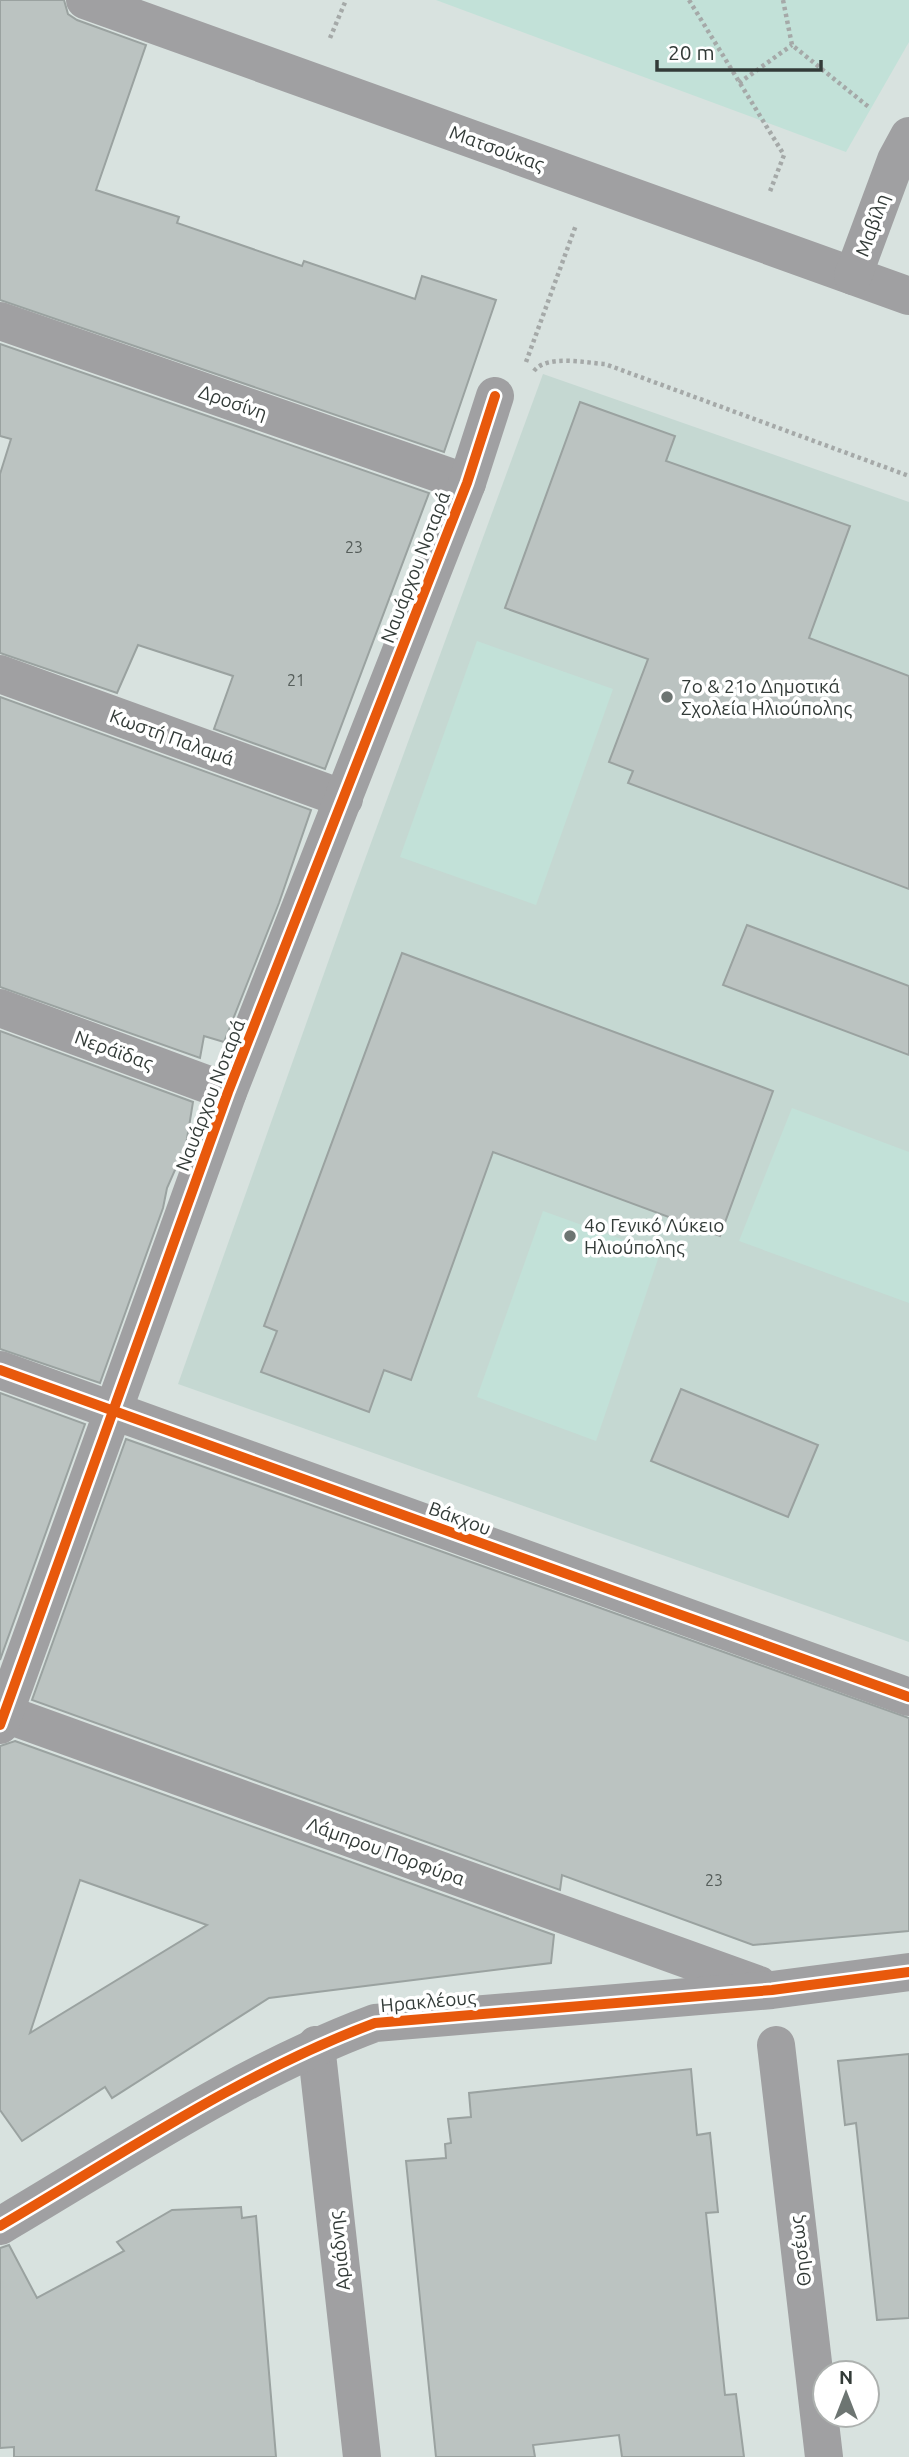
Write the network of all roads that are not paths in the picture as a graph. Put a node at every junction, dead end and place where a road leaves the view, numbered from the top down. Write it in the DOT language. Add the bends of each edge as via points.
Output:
graph roads {
  1 [pos="85,0"];
  2 [pos="908,137"];
  3 [pos="853,276"];
  4 [pos="909,296"];
  5 [pos="0,321"];
  6 [pos="504,396"];
  7 [pos="467,484"];
  8 [pos="0,674"];
  9 [pos="344,799"];
  10 [pos="0,1008"];
  11 [pos="229,1092"];
  12 [pos="0,1370"];
  13 [pos="112,1413"];
  14 [pos="909,1697"];
  15 [pos="1,1717"];
  16 [pos="909,1972"];
  17 [pos="772,1990"];
  18 [pos="316,2045"];
  19 [pos="776,2045"];
  20 [pos="0,2226"];
  21 [pos="362,2457"];
  22 [pos="824,2457"];
  1 -- 3 [label="street, Ματσούκας"];
  2 -- 3 [label="street, Μαβίλη"];
  3 -- 4 [label="street, Ματσούκας"];
  5 -- 7 [label="street, Δροσίνη"];
  6 -- 7 [label="street, Ναυάρχου Νοταρά"];
  7 -- 9 [label="street, Ναυάρχου Νοταρά"];
  8 -- 9 [label="street, Κωστή Παλαμά"];
  9 -- 11 [label="street, Ναυάρχου Νοταρά"];
  10 -- 11 [label="street, Νεράϊδας"];
  11 -- 13 [label="street, Ναυάρχου Νοταρά"];
  12 -- 13 [label="street, Βάκχου"];
  13 -- 14 [label="street, Βάκχου"];
  13 -- 15 [label="street, Ναυάρχου Νοταρά"];
  15 -- 17 [label="street, Λάμπρου Πορφύρα"];
  16 -- 17 [label="street, Ηρακλέους"];
  17 -- 18 [label="street, Ηρακλέους" via="375,2023"];
  18 -- 20 [label="street, Ηρακλέους"];
  18 -- 21 [label="street, Αριάδνης"];
  19 -- 22 [label="street, Θησέως"];
}
